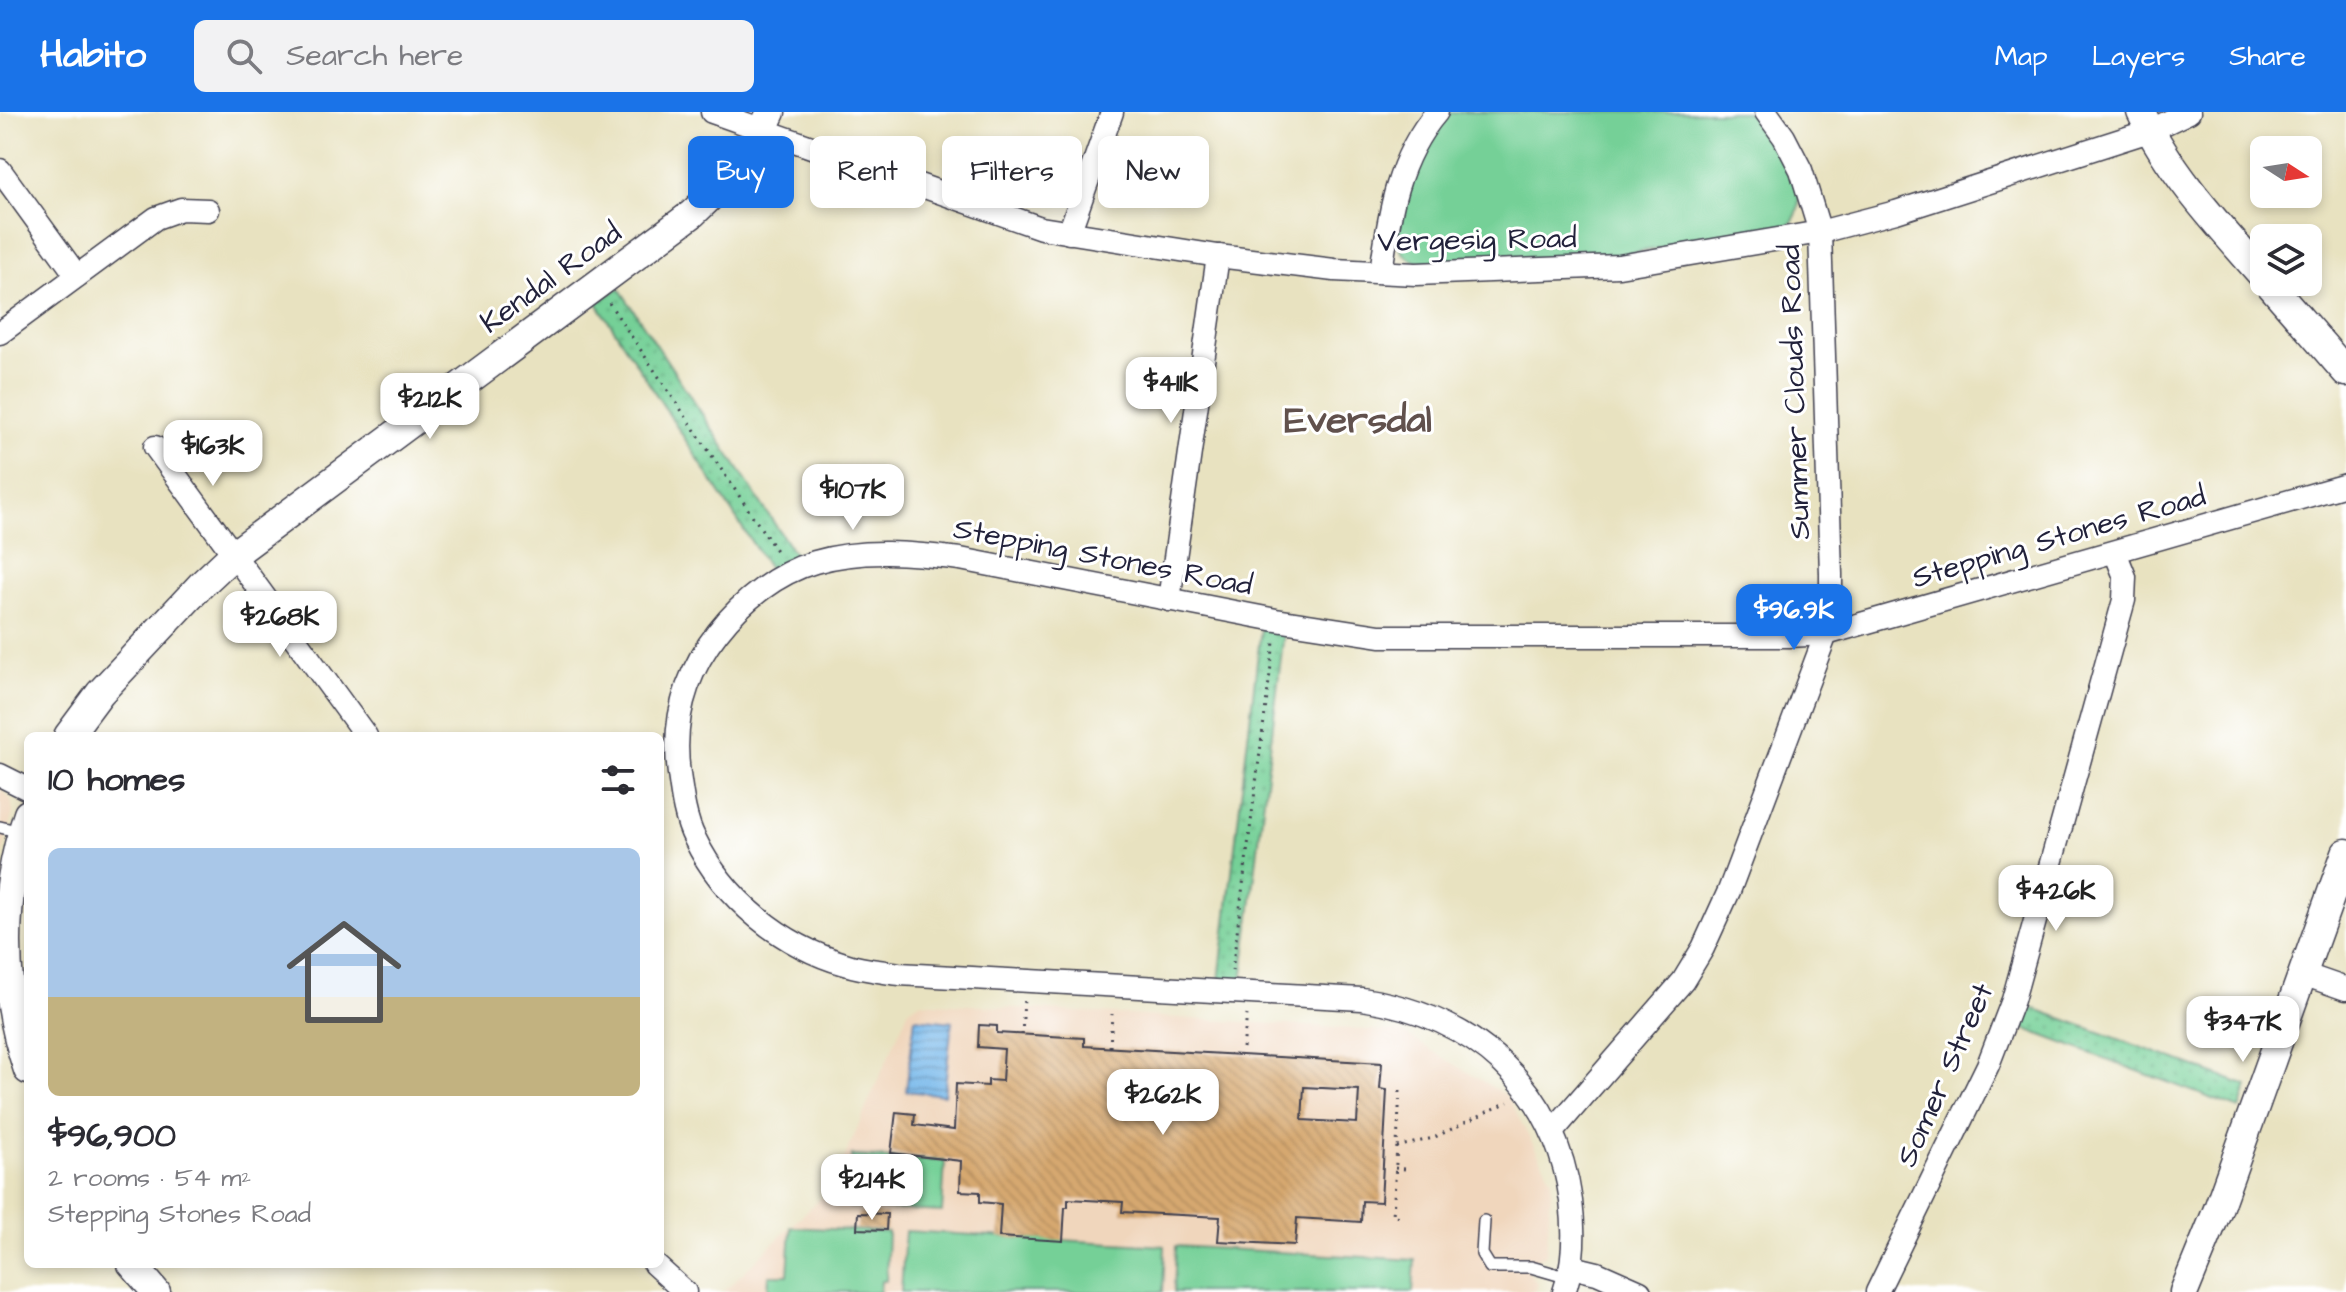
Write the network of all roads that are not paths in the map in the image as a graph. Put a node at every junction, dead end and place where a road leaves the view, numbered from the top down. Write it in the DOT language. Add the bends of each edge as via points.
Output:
graph roads {
  1 [pos="712,112"];
  2 [pos="1112,112"];
  3 [pos="1437,112"];
  4 [pos="1766,112"];
  5 [pos="2189,112"];
  6 [pos="2145,121"];
  7 [pos="767,122"];
  8 [pos="0,170"];
  9 [pos="208,210"];
  10 [pos="1820,232"];
  11 [pos="1069,233"];
  12 [pos="1218,256"];
  13 [pos="2250,261"];
  14 [pos="1381,272"];
  15 [pos="77,276"];
  16 [pos="2280,296"];
  17 [pos="0,333"];
  18 [pos="2346,372"];
  19 [pos="155,447"];
  20 [pos="2346,485"];
  21 [pos="2115,552"];
  22 [pos="233,555"];
  23 [pos="1169,600"];
  24 [pos="1826,634"];
  25 [pos="71,732"];
  26 [pos="363,732"];
  27 [pos="668,745"];
  28 [pos="0,775"];
  29 [pos="24,787"];
  30 [pos="17,825"];
  31 [pos="2346,853"];
  32 [pos="3,948"];
  33 [pos="2303,974"];
  34 [pos="2346,989"];
  35 [pos="6,1012"];
  36 [pos="24,1059"];
  37 [pos="1552,1132"];
  38 [pos="1484,1221"];
  39 [pos="135,1268"];
  40 [pos="658,1268"];
  41 [pos="1569,1279"];
  42 [pos="156,1292"];
  43 [pos="685,1292"];
  44 [pos="1640,1292"];
  45 [pos="1877,1292"];
  46 [pos="2184,1292"];
  1 -- 7 [label="street, Vergesig Road"];
  2 -- 11 [label="street"];
  3 -- 14 [label="street" via="1399,175"];
  4 -- 10 [label="street, Summer Clouds Road" via="1801,170"];
  5 -- 6 [label="street, Vergesig Road"];
  6 -- 10 [label="street, Vergesig Road" via="1896,212"];
  6 -- 13 [label="street" via="2199,202"];
  7 -- 11 [label="street, Vergesig Road" via="1013,220"];
  7 -- 22 [label="street, Kendal Road" via="716,192 692,214"];
  8 -- 15 [label="street"];
  9 -- 15 [label="street" via="181,209 156,218"];
  10 -- 14 [label="street, Vergesig Road" via="1606,267"];
  10 -- 24 [label="street, Summer Clouds Road" via="1831,574"];
  11 -- 12 [label="street, Vergesig Road"];
  12 -- 14 [label="street, Vergesig Road"];
  12 -- 23 [label="street"];
  15 -- 17 [label="street"];
  16 -- 18 [label="street"];
  19 -- 22 [label="street"];
  20 -- 21 [label="street, Stepping Stones Road"];
  21 -- 24 [label="street, Stepping Stones Road"];
  21 -- 45 [label="street, Somer Street" via="2125,577 2124,600 2013,1000 1988,1065"];
  22 -- 25 [label="street, Kendal Road" via="100,693"];
  22 -- 26 [label="street"];
  23 -- 24 [label="street, Stepping Stones Road" via="1380,636"];
  23 -- 27 [label="street, Stepping Stones Road" via="916,553 844,555 815,562 755,594 730,618 690,680"];
  24 -- 37 [label="street, Summer Clouds Road" via="1703,948 1683,981"];
  27 -- 37 [label="street, Stepping Stones Road" via="693,837 714,872 771,928 813,951 845,964 899,974 1394,1004 1470,1036 1498,1058 1528,1092"];
  28 -- 29 [label="street"];
  30 -- 32 [label="street"];
  31 -- 33 [label="street"];
  32 -- 35 [label="street"];
  33 -- 34 [label="street"];
  33 -- 46 [label="street"];
  35 -- 36 [label="street"];
  37 -- 41 [label="street, Stepping Stones Road" via="1573,1221"];
  38 -- 41 [label="lane" via="1482,1254 1490,1267 1531,1267"];
  39 -- 42 [label="street"];
  40 -- 43 [label="street"];
  41 -- 44 [label="street" via="1597,1273"];
}
